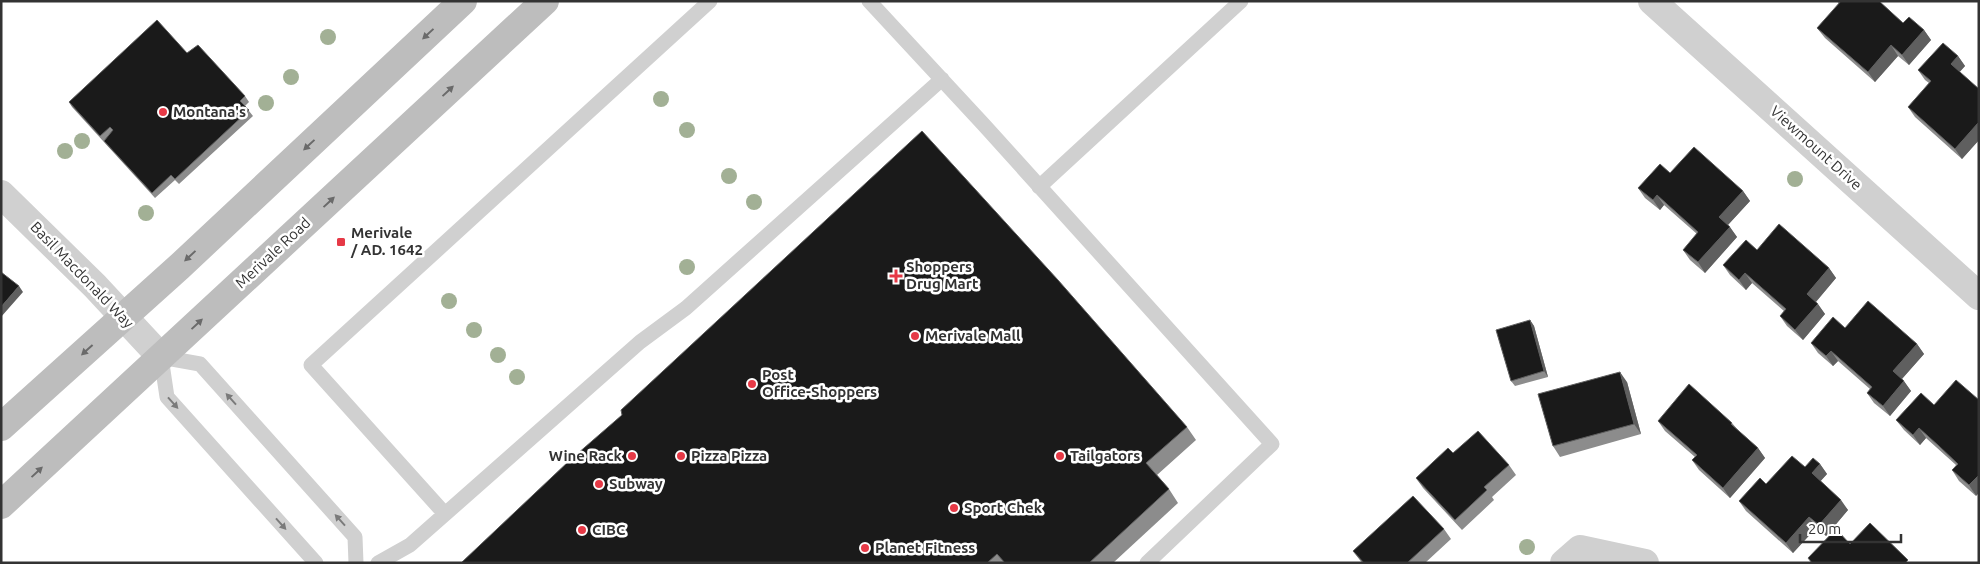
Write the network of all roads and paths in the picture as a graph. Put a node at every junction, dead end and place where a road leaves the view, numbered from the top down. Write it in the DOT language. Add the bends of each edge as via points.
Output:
graph roads {
  1 [pos="464,1"];
  2 [pos="545,1"];
  3 [pos="710,1"];
  4 [pos="869,1"];
  5 [pos="1241,1"];
  6 [pos="1652,1"];
  7 [pos="942,78"];
  8 [pos="1039,187"];
  9 [pos="1,194"];
  10 [pos="1979,296"];
  11 [pos="124,317"];
  12 [pos="161,357"];
  13 [pos="1,427"];
  14 [pos="1,505"];
  15 [pos="446,514"];
  16 [pos="316,563"];
  17 [pos="356,563"];
  18 [pos="378,563"];
  19 [pos="1147,563"];
  20 [pos="1564,563"];
  21 [pos="1645,563"];
  1 -- 11 [label="main road, one-way"];
  12 -- 2 [label="main road, Merivale Road, one-way"];
  3 -- 15 [label="lane" via="311,365"];
  4 -- 7 [label="lane"];
  5 -- 8 [label="lane"];
  6 -- 10 [label="street, Viewmount Drive"];
  7 -- 8 [label="lane"];
  7 -- 15 [label="lane" via="686,308 640,342"];
  8 -- 19 [label="lane" via="1272,444"];
  9 -- 11 [label="street, Basil Macdonald Way"];
  11 -- 12 [label="street, Basil Macdonald Way"];
  11 -- 13 [label="main road, one-way"];
  14 -- 12 [label="main road, Merivale Road, one-way"];
  12 -- 16 [label="lane, one-way" via="167,397"];
  17 -- 12 [label="lane, one-way" via="355,537 200,364"];
  15 -- 18 [label="lane" via="410,546"];
  20 -- 21 [label="street" via="1580,549"];
}
